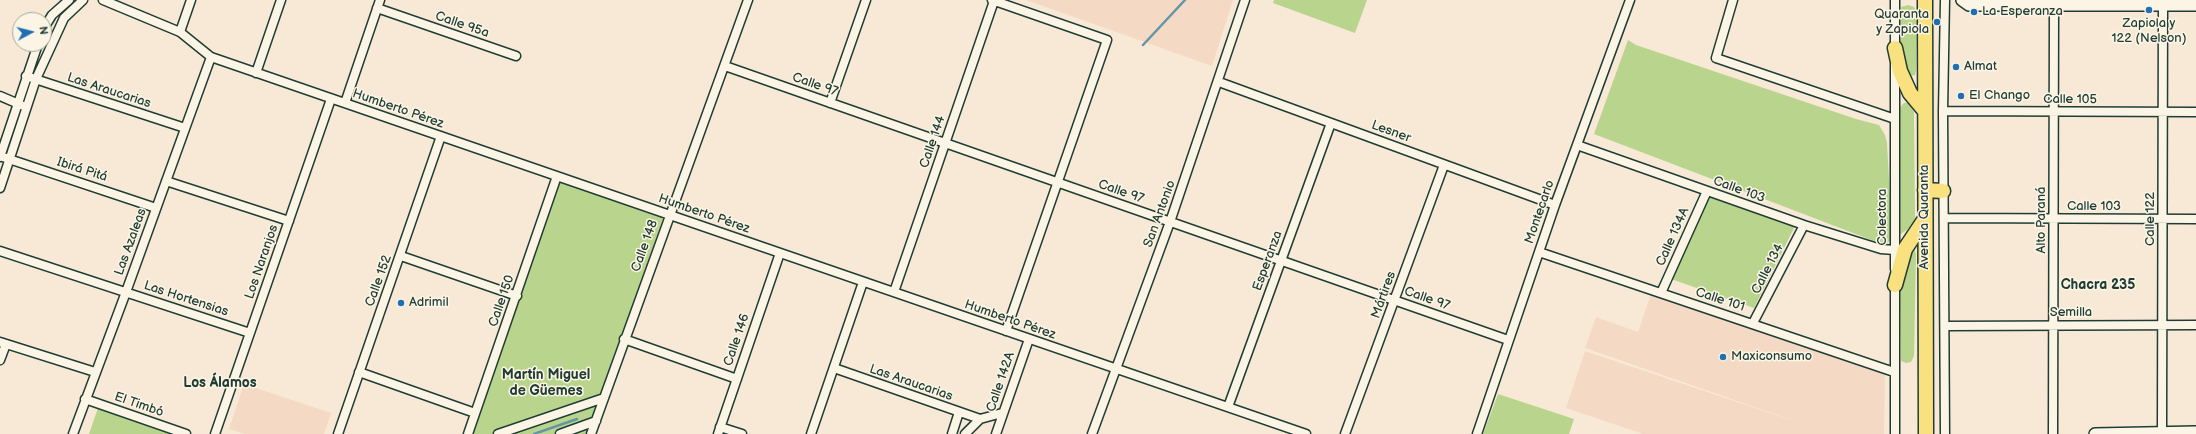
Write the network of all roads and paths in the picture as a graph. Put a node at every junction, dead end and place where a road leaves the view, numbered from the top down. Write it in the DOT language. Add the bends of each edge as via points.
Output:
graph roads {
  1 [pos="69,0"];
  2 [pos="83,0"];
  3 [pos="103,0"];
  4 [pos="191,0"];
  5 [pos="281,0"];
  6 [pos="380,0"];
  7 [pos="748,0"];
  8 [pos="866,0"];
  9 [pos="993,0"];
  10 [pos="1245,0"];
  11 [pos="1630,0"];
  12 [pos="1733,0"];
  13 [pos="1895,0"];
  14 [pos="1925,0"];
  15 [pos="1945,0"];
  16 [pos="1962,0"];
  17 [pos="2054,5"];
  18 [pos="2163,5"];
  19 [pos="2196,5"];
  20 [pos="377,8"];
  21 [pos="52,15"];
  22 [pos="180,32"];
  23 [pos="1895,48"];
  24 [pos="35,52"];
  25 [pos="516,56"];
  26 [pos="211,57"];
  27 [pos="725,66"];
  28 [pos="256,73"];
  29 [pos="26,76"];
  30 [pos="36,79"];
  31 [pos="1219,82"];
  32 [pos="0,96"];
  33 [pos="331,99"];
  34 [pos="345,103"];
  35 [pos="830,103"];
  36 [pos="18,104"];
  37 [pos="27,108"];
  38 [pos="1925,111"];
  39 [pos="1943,111"];
  40 [pos="2054,112"];
  41 [pos="2163,112"];
  42 [pos="2196,112"];
  43 [pos="1894,119"];
  44 [pos="1331,123"];
  45 [pos="185,128"];
  46 [pos="441,136"];
  47 [pos="945,143"];
  48 [pos="1578,145"];
  49 [pos="0,156"];
  50 [pos="10,159"];
  51 [pos="1444,165"];
  52 [pos="557,176"];
  53 [pos="166,181"];
  54 [pos="1057,183"];
  55 [pos="0,188"];
  56 [pos="1925,190"];
  57 [pos="1943,190"];
  58 [pos="1707,191"];
  59 [pos="1555,206"];
  60 [pos="156,208"];
  61 [pos="670,215"];
  62 [pos="1944,218"];
  63 [pos="1925,219"];
  64 [pos="2054,219"];
  65 [pos="2163,219"];
  66 [pos="2196,219"];
  67 [pos="289,221"];
  68 [pos="1170,222"];
  69 [pos="1804,225"];
  70 [pos="1895,250"];
  71 [pos="0,251"];
  72 [pos="1539,252"];
  73 [pos="780,253"];
  74 [pos="401,256"];
  75 [pos="1281,261"];
  76 [pos="863,282"];
  77 [pos="1895,285"];
  78 [pos="126,292"];
  79 [pos="894,292"];
  80 [pos="1661,293"];
  81 [pos="517,296"];
  82 [pos="1395,301"];
  83 [pos="1753,323"];
  84 [pos="2054,325"];
  85 [pos="2163,325"];
  86 [pos="2196,325"];
  87 [pos="1945,326"];
  88 [pos="1006,331"];
  89 [pos="250,333"];
  90 [pos="624,339"];
  91 [pos="1029,339"];
  92 [pos="1508,340"];
  93 [pos="3,343"];
  94 [pos="0,360"];
  95 [pos="834,368"];
  96 [pos="1116,369"];
  97 [pos="95,372"];
  98 [pos="359,372"];
  99 [pos="1894,372"];
  100 [pos="737,379"];
  101 [pos="604,398"];
  102 [pos="85,399"];
  103 [pos="1228,407"];
  104 [pos="959,412"];
  105 [pos="476,413"];
  106 [pos="1002,413"];
  107 [pos="980,419"];
  108 [pos="596,421"];
  109 [pos="719,430"];
  110 [pos="2162,432"];
  111 [pos="2196,432"];
  112 [pos="73,434"];
  113 [pos="186,434"];
  114 [pos="215,434"];
  115 [pos="338,434"];
  116 [pos="468,434"];
  117 [pos="498,434"];
  118 [pos="560,434"];
  119 [pos="591,434"];
  120 [pos="742,434"];
  121 [pos="811,434"];
  122 [pos="952,434"];
  123 [pos="966,434"];
  124 [pos="996,434"];
  125 [pos="1092,434"];
  126 [pos="1306,434"];
  127 [pos="1345,434"];
  128 [pos="1477,434"];
  129 [pos="1895,434"];
  130 [pos="1926,434"];
  131 [pos="1945,434"];
  132 [pos="2054,434"];
  133 [pos="2095,434"];
  1 -- 21 [label="street"];
  2 -- 30 [label="street" via="64,18"];
  3 -- 22 [label="street, Humberto Pérez"];
  4 -- 22 [label="street"];
  5 -- 28 [label="street"];
  6 -- 20 [label="street"];
  7 -- 27 [label="street, Calle 148"];
  8 -- 35 [label="street"];
  9 -- 47 [label="street, Calle 144"];
  9 -- 54 [label="street" via="1107,40"];
  10 -- 31 [label="street, San Antonio"];
  11 -- 48 [label="street, Montecarlo"];
  12 -- 43 [label="street" via="1716,58"];
  13 -- 23 [label="street, Colectora"];
  14 -- 38 [label="highway, Avenida Quaranta"];
  15 -- 39 [label="street"];
  16 -- 17 [label="main road" via="1969,6"];
  17 -- 18 [label="main road"];
  17 -- 40 [label="street, Alto Paraná"];
  18 -- 19 [label="main road"];
  18 -- 41 [label="street, Calle 122"];
  20 -- 25 [label="street, Calle 95a"];
  20 -- 34 [label="street"];
  22 -- 26 [label="street, Humberto Pérez"];
  23 -- 38 [label="highway" via="1900,72 1910,93"];
  23 -- 43 [label="street, Colectora"];
  24 -- 29 [label="street"];
  26 -- 28 [label="street, Humberto Pérez"];
  26 -- 45 [label="street, Las Azaleas"];
  27 -- 35 [label="street, Calle 97"];
  27 -- 61 [label="street, Calle 148"];
  28 -- 33 [label="street, Humberto Pérez"];
  29 -- 30 [label="street, Las Araucarias"];
  29 -- 36 [label="street"];
  30 -- 37 [label="street"];
  30 -- 45 [label="street, Las Araucarias"];
  31 -- 44 [label="street, Lesner"];
  31 -- 68 [label="street, San Antonio"];
  32 -- 36 [label="street"];
  33 -- 34 [label="street, Humberto Pérez"];
  33 -- 67 [label="street, Los Naranjos"];
  34 -- 46 [label="street, Humberto Pérez"];
  35 -- 47 [label="street, Calle 97"];
  36 -- 37 [label="street"];
  36 -- 49 [label="street"];
  37 -- 50 [label="street"];
  38 -- 56 [label="highway, Avenida Quaranta"];
  39 -- 40 [label="street, Calle 105"];
  39 -- 57 [label="street"];
  40 -- 41 [label="street, Calle 105"];
  40 -- 64 [label="street, Alto Paraná"];
  41 -- 42 [label="street, Calle 105"];
  41 -- 65 [label="street, Calle 122"];
  43 -- 70 [label="street, Colectora"];
  44 -- 51 [label="street, Lesner"];
  44 -- 75 [label="street, Esperanza"];
  45 -- 53 [label="street, Las Azaleas"];
  46 -- 52 [label="street, Humberto Pérez"];
  46 -- 74 [label="street, Calle 152"];
  47 -- 54 [label="street, Calle 97"];
  47 -- 79 [label="street, Calle 144"];
  48 -- 58 [label="street, Calle 103"];
  48 -- 59 [label="street, Montecarlo"];
  49 -- 50 [label="street, Ibirá Pitá"];
  50 -- 55 [label="street"];
  50 -- 60 [label="street, Ibirá Pitá"];
  51 -- 59 [label="street, Lesner"];
  51 -- 82 [label="street, Mártires"];
  52 -- 61 [label="street, Humberto Pérez"];
  52 -- 81 [label="street, Calle 150"];
  53 -- 60 [label="street, Las Azaleas"];
  53 -- 67 [label="street"];
  54 -- 68 [label="street, Calle 97"];
  54 -- 88 [label="street"];
  56 -- 57 [label="highway"];
  56 -- 63 [label="highway, Avenida Quaranta"];
  57 -- 62 [label="street"];
  58 -- 69 [label="street, Calle 103"];
  58 -- 80 [label="street, Calle 134A"];
  59 -- 72 [label="street, Montecarlo"];
  60 -- 78 [label="street, Las Azaleas"];
  61 -- 73 [label="street, Humberto Pérez"];
  61 -- 90 [label="street, Calle 148"];
  62 -- 64 [label="street, Calle 103"];
  62 -- 87 [label="street"];
  63 -- 77 [label="highway" via="1905,249"];
  63 -- 130 [label="highway, Avenida Quaranta"];
  64 -- 65 [label="street, Calle 103"];
  64 -- 84 [label="street, Alto Paraná"];
  65 -- 66 [label="street, Calle 103"];
  65 -- 85 [label="street, Calle 122"];
  67 -- 89 [label="street, Los Naranjos"];
  68 -- 75 [label="street, Calle 97"];
  68 -- 96 [label="street, San Antonio"];
  69 -- 70 [label="street, Calle 103" via="1881,249"];
  69 -- 83 [label="street, Calle 134"];
  70 -- 77 [label="street, Colectora"];
  71 -- 78 [label="street, Las Hortensias"];
  72 -- 80 [label="street, Calle 101"];
  72 -- 92 [label="street, Montecarlo"];
  73 -- 76 [label="street, Humberto Pérez"];
  73 -- 100 [label="street, Calle 146"];
  74 -- 81 [label="street"];
  74 -- 98 [label="street, Calle 152"];
  75 -- 82 [label="street, Calle 97"];
  75 -- 103 [label="street, Esperanza"];
  76 -- 79 [label="street, Humberto Pérez"];
  76 -- 95 [label="street"];
  77 -- 99 [label="street, Colectora"];
  78 -- 89 [label="street, Las Hortensias"];
  78 -- 97 [label="street, Las Azaleas"];
  79 -- 88 [label="street, Humberto Pérez"];
  80 -- 83 [label="street, Calle 101"];
  81 -- 105 [label="street, Calle 150"];
  82 -- 92 [label="street, Calle 97"];
  82 -- 127 [label="street, Mártires"];
  83 -- 99 [label="street, Calle 101"];
  84 -- 85 [label="street, Semilla"];
  84 -- 87 [label="street, Semilla"];
  84 -- 132 [label="street, Alto Paraná"];
  85 -- 86 [label="street, Semilla"];
  85 -- 110 [label="street, Calle 122"];
  87 -- 131 [label="street"];
  88 -- 91 [label="street, Humberto Pérez"];
  89 -- 114 [label="street, Los Naranjos"];
  90 -- 100 [label="street"];
  90 -- 101 [label="street, Calle 148"];
  91 -- 96 [label="street, Humberto Pérez"];
  91 -- 106 [label="street, Calle 142A"];
  92 -- 128 [label="street, Montecarlo"];
  93 -- 94 [label="street"];
  93 -- 97 [label="street"];
  95 -- 104 [label="street, Las Araucarias"];
  95 -- 121 [label="street"];
  96 -- 103 [label="street, Humberto Pérez"];
  96 -- 125 [label="street, San Antonio"];
  97 -- 102 [label="street, Las Azaleas"];
  98 -- 105 [label="street"];
  98 -- 115 [label="street, Calle 152"];
  99 -- 129 [label="street, Colectora"];
  100 -- 109 [label="street, Calle 146"];
  101 -- 108 [label="street, Calle 148"];
  101 -- 117 [label="street"];
  102 -- 112 [label="street, Las Azaleas"];
  102 -- 113 [label="street, El Timbó"];
  103 -- 126 [label="street, Humberto Pérez"];
  104 -- 107 [label="street, Las Araucarias"];
  104 -- 122 [label="street"];
  105 -- 116 [label="street, Calle 150"];
  106 -- 107 [label="street"];
  106 -- 124 [label="street, Calle 142A"];
  107 -- 123 [label="street"];
  108 -- 118 [label="street"];
  108 -- 119 [label="street, Calle 148"];
  109 -- 120 [label="street"];
  110 -- 111 [label="main road"];
  110 -- 133 [label="main road"];
}
